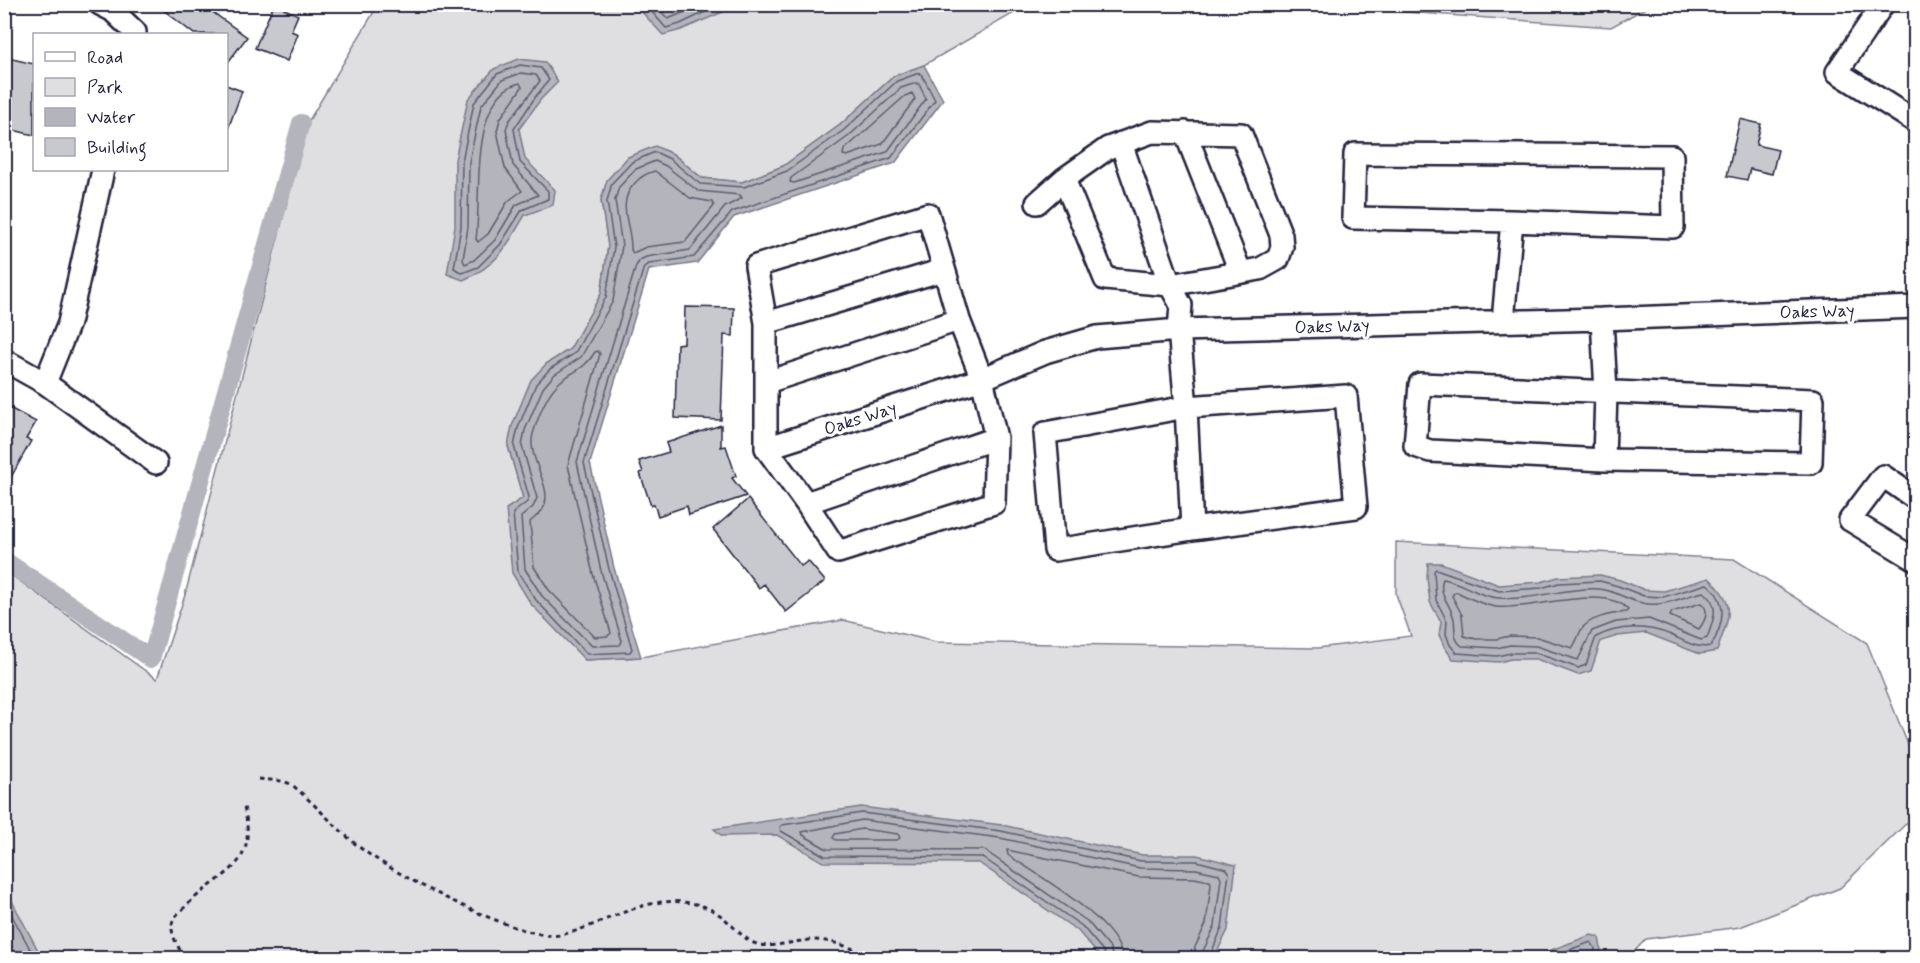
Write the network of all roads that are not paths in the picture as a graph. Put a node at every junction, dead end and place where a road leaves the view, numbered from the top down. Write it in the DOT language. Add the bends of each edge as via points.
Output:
graph roads {
  1 [pos="100,4"];
  2 [pos="1883,4"];
  3 [pos="135,33"];
  4 [pos="1916,122"];
  5 [pos="1185,132"];
  6 [pos="1121,143"];
  7 [pos="103,171"];
  8 [pos="1064,179"];
  9 [pos="1037,203"];
  10 [pos="1512,221"];
  11 [pos="944,270"];
  12 [pos="1240,271"];
  13 [pos="1170,285"];
  14 [pos="1916,307"];
  15 [pos="1602,319"];
  16 [pos="959,320"];
  17 [pos="1503,321"];
  18 [pos="766,323"];
  19 [pos="1179,330"];
  20 [pos="4,360"];
  21 [pos="982,379"];
  22 [pos="767,382"];
  23 [pos="45,383"];
  24 [pos="1606,392"];
  25 [pos="1186,407"];
  26 [pos="996,438"];
  27 [pos="766,448"];
  28 [pos="1604,460"];
  29 [pos="156,463"];
  30 [pos="1916,499"];
  31 [pos="806,503"];
  32 [pos="1192,529"];
  33 [pos="1916,560"];
  1 -- 3 [label="street" via="112,10"];
  2 -- 4 [label="street" via="1837,72"];
  5 -- 6 [label="street" via="1152,132"];
  5 -- 12 [label="street"];
  5 -- 12 [label="street" via="1241,134 1281,235 1278,259 1260,269"];
  6 -- 8 [label="street"];
  6 -- 13 [label="street"];
  7 -- 23 [label="street" via="69,323"];
  8 -- 9 [label="street"];
  8 -- 13 [label="street" via="1105,279"];
  10 -- 10 [label="street" via="1673,227 1672,156 1355,154 1353,218"];
  10 -- 17 [label="street"];
  11 -- 16 [label="street"];
  11 -- 18 [label="street"];
  11 -- 18 [label="street" via="928,214 756,266"];
  12 -- 13 [label="street"];
  13 -- 19 [label="street" via="1181,305"];
  14 -- 15 [label="street, Oaks Way"];
  15 -- 17 [label="street, Oaks Way"];
  15 -- 24 [label="street"];
  16 -- 21 [label="street"];
  16 -- 22 [label="street"];
  17 -- 19 [label="street, Oaks Way"];
  18 -- 22 [label="street"];
  19 -- 21 [label="street, Oaks Way" via="1097,337 1045,352"];
  19 -- 25 [label="street"];
  20 -- 23 [label="street"];
  21 -- 26 [label="street"];
  21 -- 27 [label="street, Oaks Way"];
  22 -- 27 [label="street"];
  23 -- 29 [label="street"];
  24 -- 28 [label="street"];
  24 -- 28 [label="street" via="1420,384 1415,446 1430,451"];
  24 -- 28 [label="street" via="1813,400 1813,410 1811,463"];
  25 -- 32 [label="street"];
  25 -- 32 [label="street" via="1045,433 1055,550"];
  25 -- 32 [label="street" via="1346,396 1356,507"];
  26 -- 31 [label="street"];
  26 -- 31 [label="street" via="994,503 838,552"];
  27 -- 31 [label="street"];
  30 -- 33 [label="street" via="1883,476 1850,520"];
}
